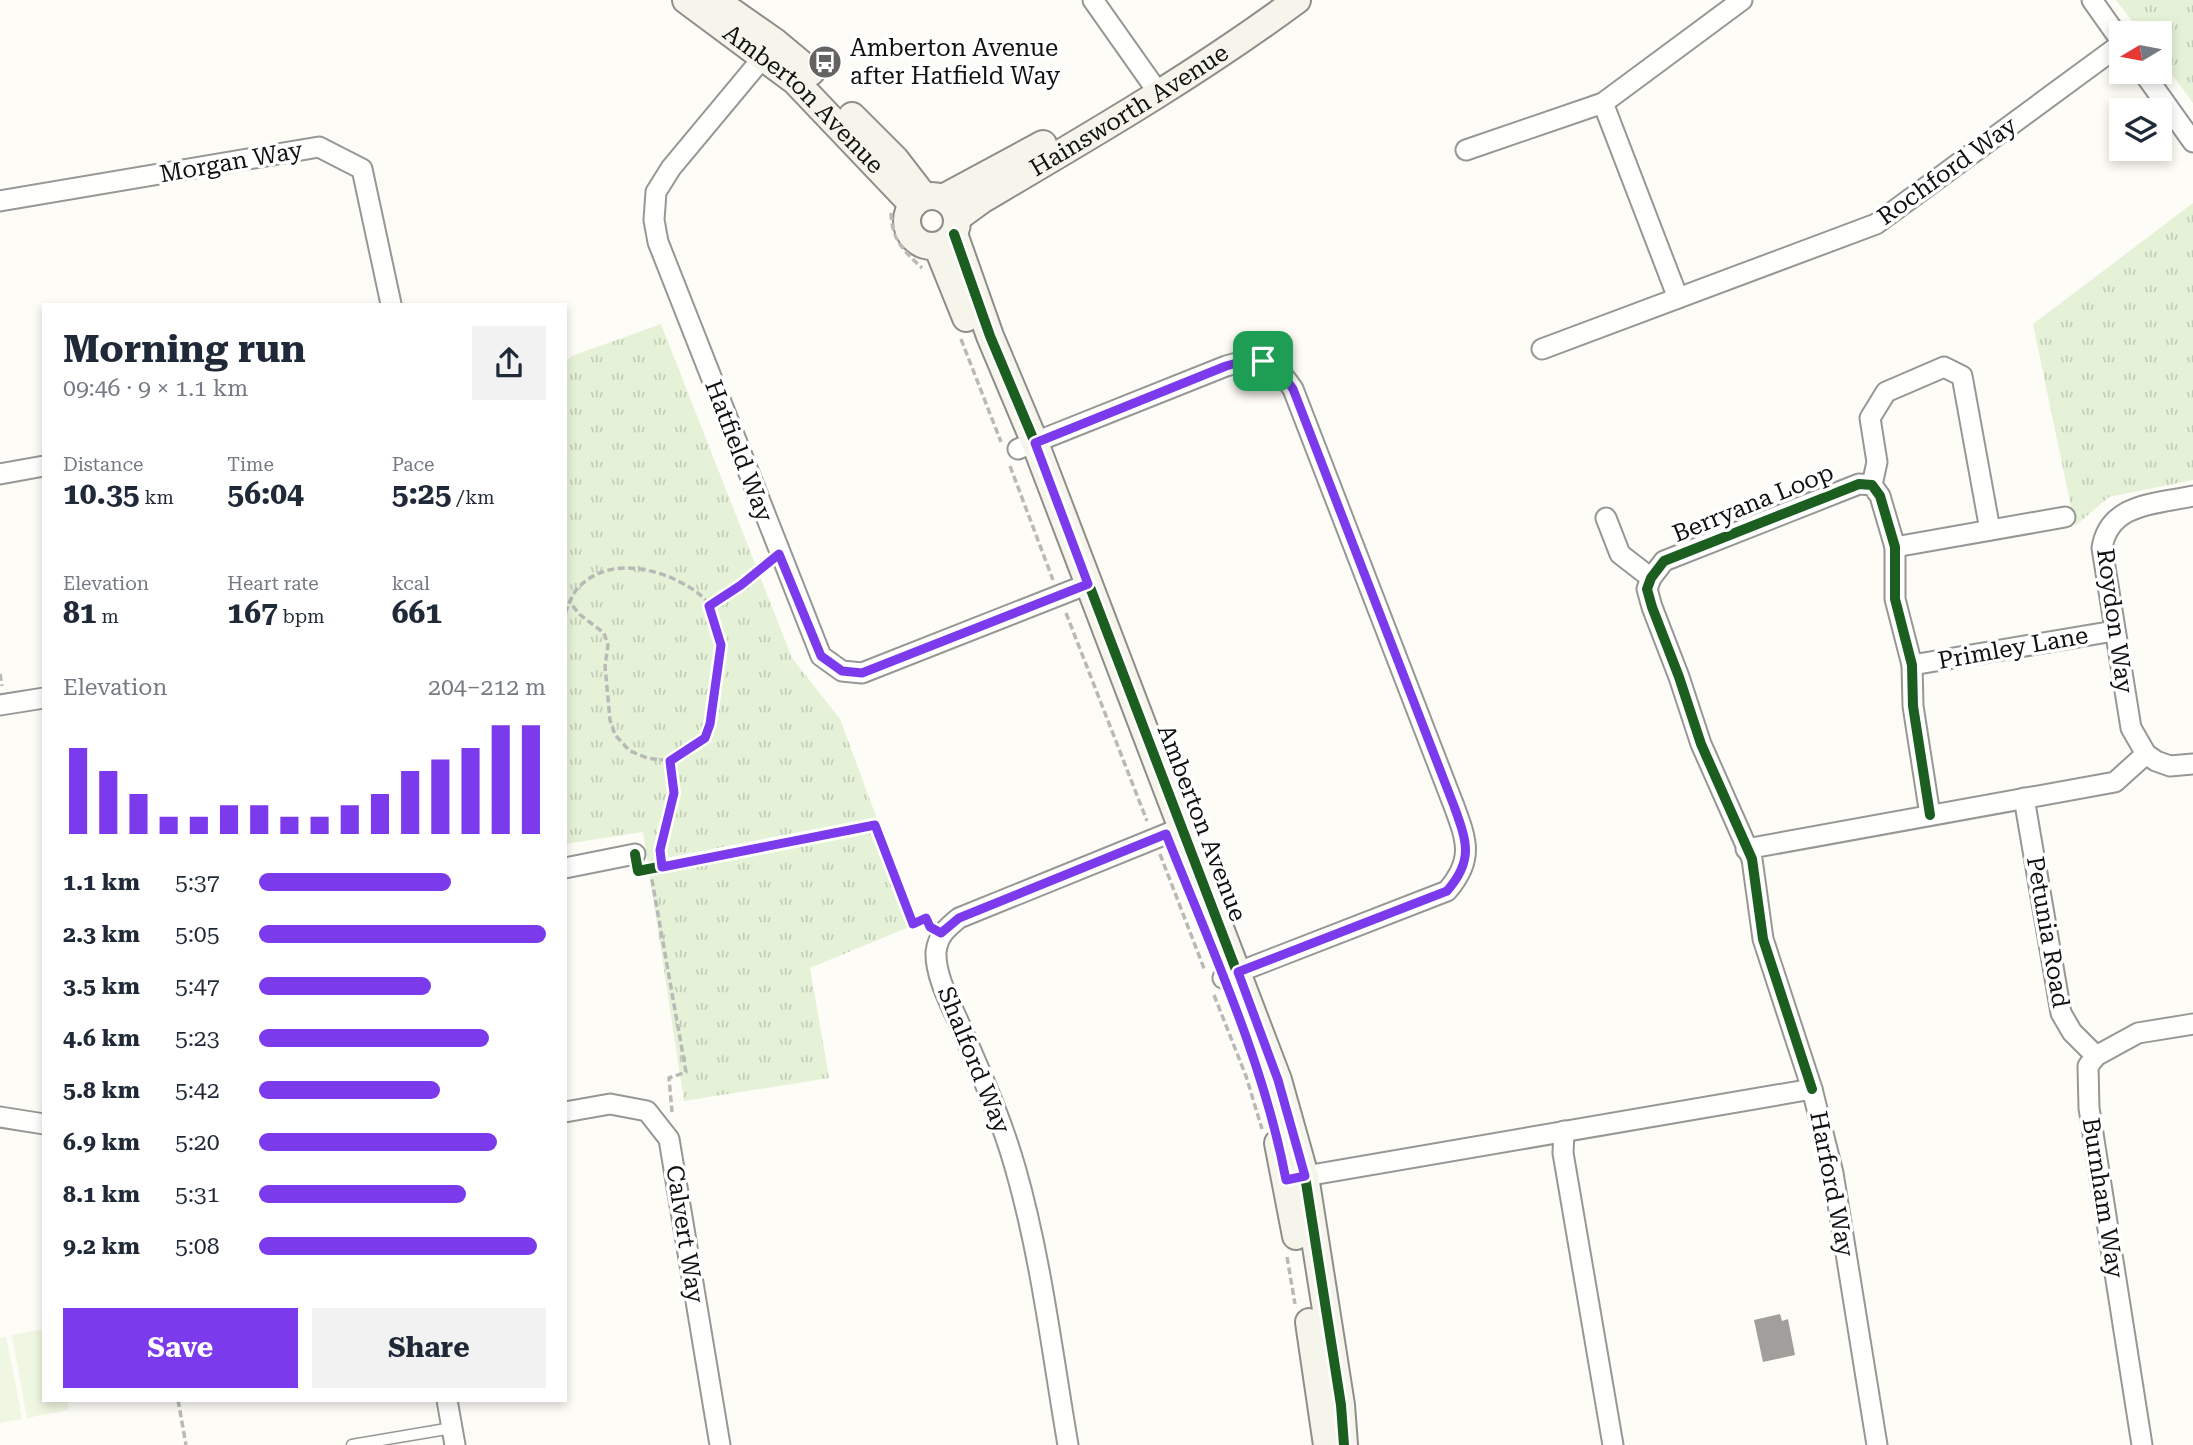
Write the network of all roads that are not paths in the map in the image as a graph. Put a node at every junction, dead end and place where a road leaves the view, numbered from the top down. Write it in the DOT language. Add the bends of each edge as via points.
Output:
graph roads {
  1 [pos="686,0"];
  2 [pos="715,0"];
  3 [pos="1093,0"];
  4 [pos="1269,0"];
  5 [pos="1297,0"];
  6 [pos="1742,0"];
  7 [pos="2092,0"];
  8 [pos="2109,25"];
  9 [pos="769,50"];
  10 [pos="2109,52"];
  11 [pos="2152,84"];
  12 [pos="1156,89"];
  13 [pos="1603,103"];
  14 [pos="2193,142"];
  15 [pos="1466,150"];
  16 [pos="0,201"];
  17 [pos="931,215"];
  18 [pos="1678,298"];
  19 [pos="391,303"];
  20 [pos="1542,349"];
  21 [pos="1016,451"];
  22 [pos="42,466"];
  23 [pos="0,474"];
  24 [pos="1872,485"];
  25 [pos="2193,496"];
  26 [pos="2065,517"];
  27 [pos="1606,518"];
  28 [pos="1990,530"];
  29 [pos="1895,547"];
  30 [pos="1651,578"];
  31 [pos="1073,590"];
  32 [pos="2114,631"];
  33 [pos="1912,665"];
  34 [pos="42,698"];
  35 [pos="0,705"];
  36 [pos="2146,754"];
  37 [pos="2193,764"];
  38 [pos="2024,798"];
  39 [pos="1930,814"];
  40 [pos="1167,833"];
  41 [pos="1746,849"];
  42 [pos="635,855"];
  43 [pos="567,868"];
  44 [pos="1220,978"];
  45 [pos="2193,1024"];
  46 [pos="2096,1056"];
  47 [pos="1812,1089"];
  48 [pos="567,1112"];
  49 [pos="0,1117"];
  50 [pos="42,1124"];
  51 [pos="1564,1131"];
  52 [pos="1295,1178"];
  53 [pos="447,1402"];
  54 [pos="453,1436"];
  55 [pos="352,1445"];
  56 [pos="720,1445"];
  57 [pos="1068,1445"];
  58 [pos="1327,1445"];
  59 [pos="1344,1445"];
  60 [pos="1613,1445"];
  61 [pos="1877,1445"];
  62 [pos="2142,1445"];
  1 -- 9 [label="street, Amberton Avenue"];
  2 -- 9 [label="street, Amberton Avenue"];
  3 -- 12 [label="street"];
  4 -- 12 [label="street, Hainsworth Avenue"];
  5 -- 12 [label="street, Hainsworth Avenue" via="1241,41"];
  6 -- 13 [label="street"];
  7 -- 8 [label="street"];
  9 -- 17 [label="street, Amberton Avenue"];
  9 -- 31 [label="street, Hatfield Way" via="671,168 656,192 654,220 658,242 821,656 842,671 862,673"];
  10 -- 18 [label="street, Rochford Way" via="1877,223"];
  11 -- 14 [label="street"];
  12 -- 17 [label="street, Hainsworth Avenue" via="1137,93"];
  13 -- 15 [label="street"];
  13 -- 18 [label="street"];
  16 -- 19 [label="street, Morgan Way" via="319,147 362,169"];
  17 -- 21 [label="street, Amberton Avenue"];
  18 -- 20 [label="street, Rochford Way"];
  21 -- 31 [label="street, Amberton Avenue"];
  21 -- 44 [label="street" via="1244,361 1263,361 1280,370 1293,389 1454,806 1464,833 1465,853 1461,875 1447,891"];
  22 -- 23 [label="street"];
  24 -- 28 [label="street" via="1877,462 1870,418 1886,392 1944,367 1962,376"];
  24 -- 29 [label="street, Berryana Loop" via="1880,496"];
  24 -- 30 [label="street, Berryana Loop" via="1859,484 1664,561"];
  25 -- 32 [label="street, Roydon Way" via="2132,509 2104,532 2102,548"];
  26 -- 28 [label="street"];
  27 -- 30 [label="street" via="1620,554"];
  28 -- 29 [label="street"];
  29 -- 33 [label="street, Berryana Loop" via="1895,598"];
  30 -- 41 [label="street" via="1647,589 1652,607 1701,744"];
  31 -- 40 [label="street, Amberton Avenue"];
  32 -- 33 [label="street, Primley Lane"];
  32 -- 36 [label="street, Roydon Way" via="2131,728"];
  33 -- 39 [label="street, Berryana Loop" via="1913,706"];
  34 -- 35 [label="street"];
  36 -- 37 [label="street" via="2170,766"];
  36 -- 38 [label="street" via="2115,782"];
  38 -- 39 [label="street"];
  38 -- 46 [label="street, Petunia Road" via="2061,1013"];
  39 -- 41 [label="street"];
  40 -- 44 [label="street, Amberton Avenue"];
  40 -- 57 [label="street, Shalford Way" via="959,918 941,933 936,952 1026,1206"];
  41 -- 47 [label="street" via="1752,859 1763,939"];
  42 -- 43 [label="street"];
  44 -- 52 [label="street, Amberton Avenue"];
  45 -- 46 [label="street" via="2138,1033"];
  46 -- 62 [label="street, Burnham Way" via="2088,1066 2088,1108"];
  47 -- 51 [label="street, Harford Way"];
  47 -- 61 [label="street, Harford Way" via="1833,1173"];
  48 -- 56 [label="street, Calvert Way" via="610,1104 647,1111 669,1139"];
  49 -- 50 [label="street"];
  51 -- 52 [label="street, Harford Way"];
  51 -- 60 [label="street" via="1563,1153"];
  52 -- 58 [label="street, Amberton Avenue" via="1303,1279"];
  52 -- 59 [label="street, Amberton Avenue" via="1341,1405"];
  53 -- 54 [label="street"];
  54 -- 55 [label="lane"];
}
